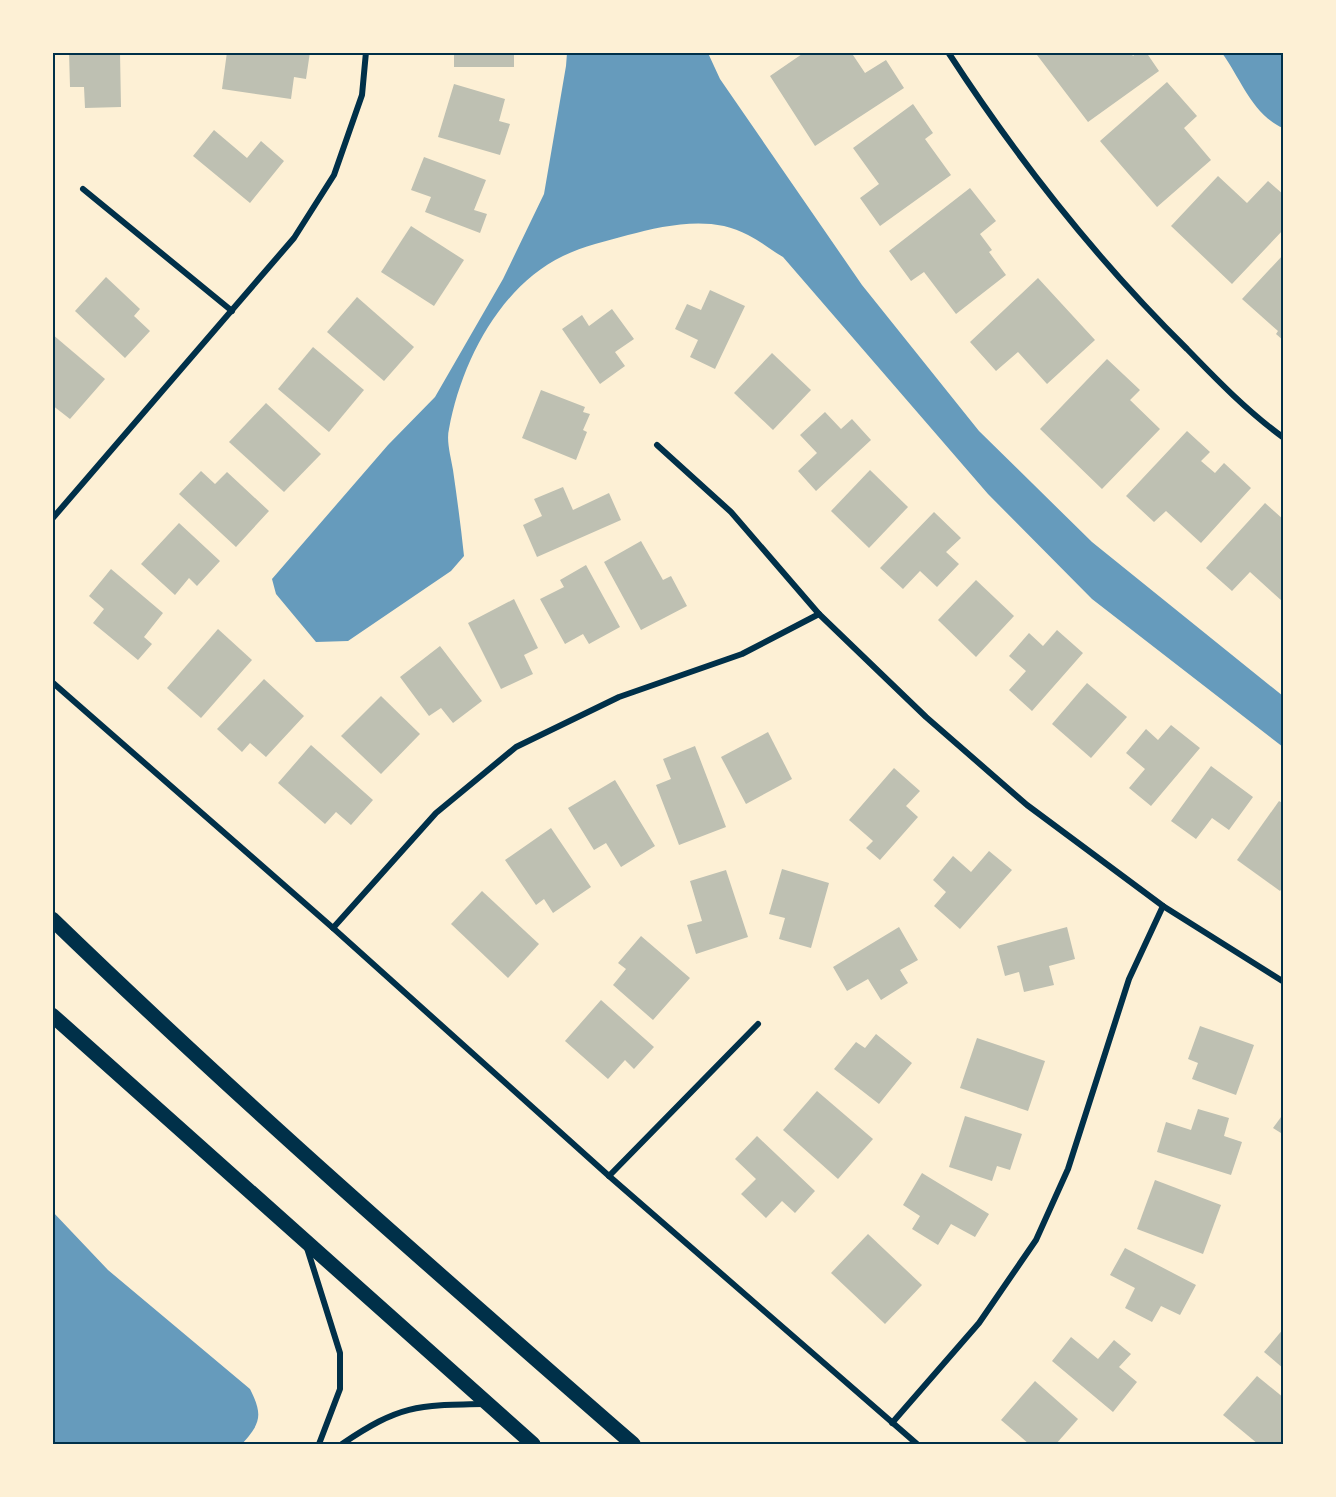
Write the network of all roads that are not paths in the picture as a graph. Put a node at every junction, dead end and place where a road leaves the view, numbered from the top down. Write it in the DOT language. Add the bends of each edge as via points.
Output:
graph roads {
  1 [pos="366,52"];
  2 [pos="948,52"];
  3 [pos="83,189"];
  4 [pos="232,311"];
  5 [pos="1284,438"];
  6 [pos="657,445"];
  7 [pos="52,519"];
  8 [pos="819,614"];
  9 [pos="52,682"];
  10 [pos="1163,906"];
  11 [pos="52,919"];
  12 [pos="333,928"];
  13 [pos="1284,982"];
  14 [pos="52,1015"];
  15 [pos="758,1024"];
  16 [pos="609,1176"];
  17 [pos="305,1241"];
  18 [pos="487,1404"];
  19 [pos="892,1423"];
  20 [pos="319,1444"];
  21 [pos="342,1444"];
  22 [pos="533,1444"];
  23 [pos="633,1444"];
  24 [pos="917,1444"];
  1 -- 4 [label="street" via="362,95 334,175 294,238"];
  2 -- 5 [label="street" via="995,124 1072,226 1164,327 1253,416"];
  3 -- 4 [label="street"];
  4 -- 7 [label="street"];
  6 -- 8 [label="street" via="731,512"];
  8 -- 10 [label="street" via="926,717 1027,805"];
  8 -- 12 [label="street" via="742,654 619,697 516,747 436,813"];
  9 -- 12 [label="street"];
  10 -- 13 [label="street"];
  10 -- 19 [label="street" via="1129,979 1068,1169 1036,1240 979,1323"];
  11 -- 23 [label="main road" via="192,1053"];
  12 -- 16 [label="street"];
  14 -- 17 [label="main road"];
  15 -- 16 [label="street"];
  16 -- 19 [label="street"];
  17 -- 18 [label="main road"];
  17 -- 20 [label="street" via="340,1353 340,1389"];
  18 -- 21 [label="street" via="433,1404 402,1410"];
  18 -- 22 [label="main road"];
  19 -- 24 [label="street"];
}
